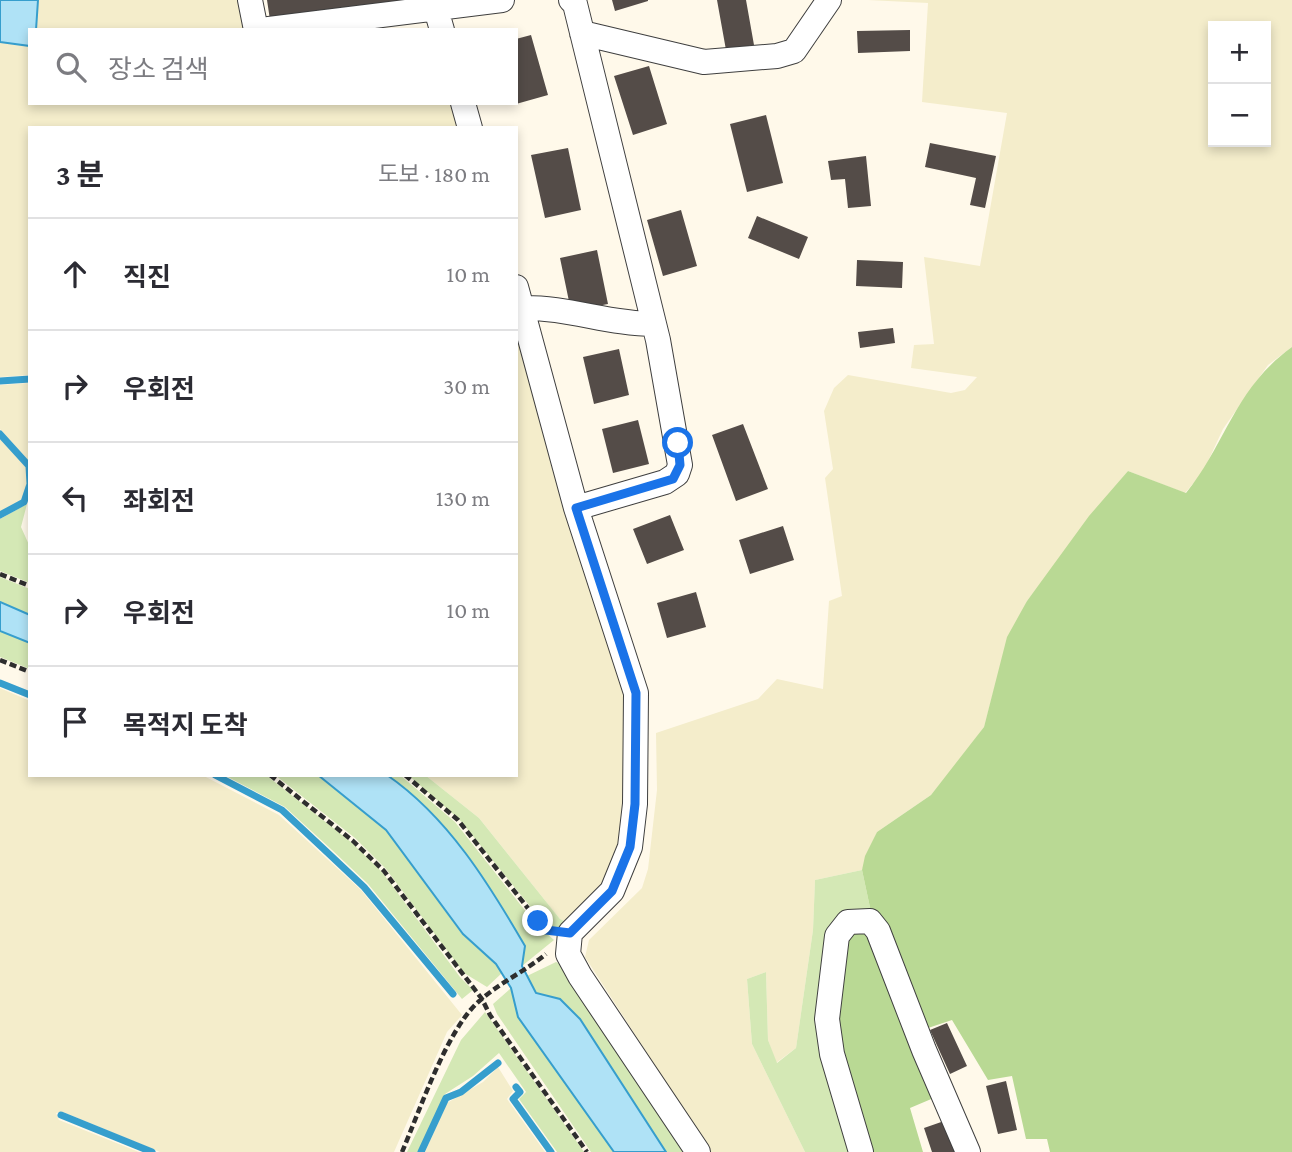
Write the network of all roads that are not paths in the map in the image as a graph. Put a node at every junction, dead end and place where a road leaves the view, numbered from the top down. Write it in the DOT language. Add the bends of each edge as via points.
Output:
graph roads {
  1 [pos="250,0"];
  2 [pos="502,0"];
  3 [pos="571,0"];
  4 [pos="829,0"];
  5 [pos="439,19"];
  6 [pos="258,28"];
  7 [pos="292,28"];
  8 [pos="582,33"];
  9 [pos="464,105"];
  10 [pos="469,126"];
  11 [pos="519,297"];
  12 [pos="654,324"];
  13 [pos="576,508"];
  14 [pos="698,1152"];
  15 [pos="861,1152"];
  16 [pos="968,1152"];
  1 -- 6 [label="street"];
  2 -- 5 [label="street"];
  3 -- 8 [label="street"];
  4 -- 8 [label="street" via="794,51 777,56 704,62"];
  5 -- 7 [label="street"];
  8 -- 12 [label="street"];
  9 -- 10 [label="street"];
  11 -- 12 [label="street" via="540,307 625,324"];
  11 -- 13 [label="street"];
  12 -- 13 [label="street" via="678,443 677,474 665,482"];
  13 -- 14 [label="street" via="636,693 635,804 630,847 612,891 570,933 568,954"];
  15 -- 16 [label="street" via="832,1054 827,1019 836,936 848,922 859,919 870,921 878,931"];
}
